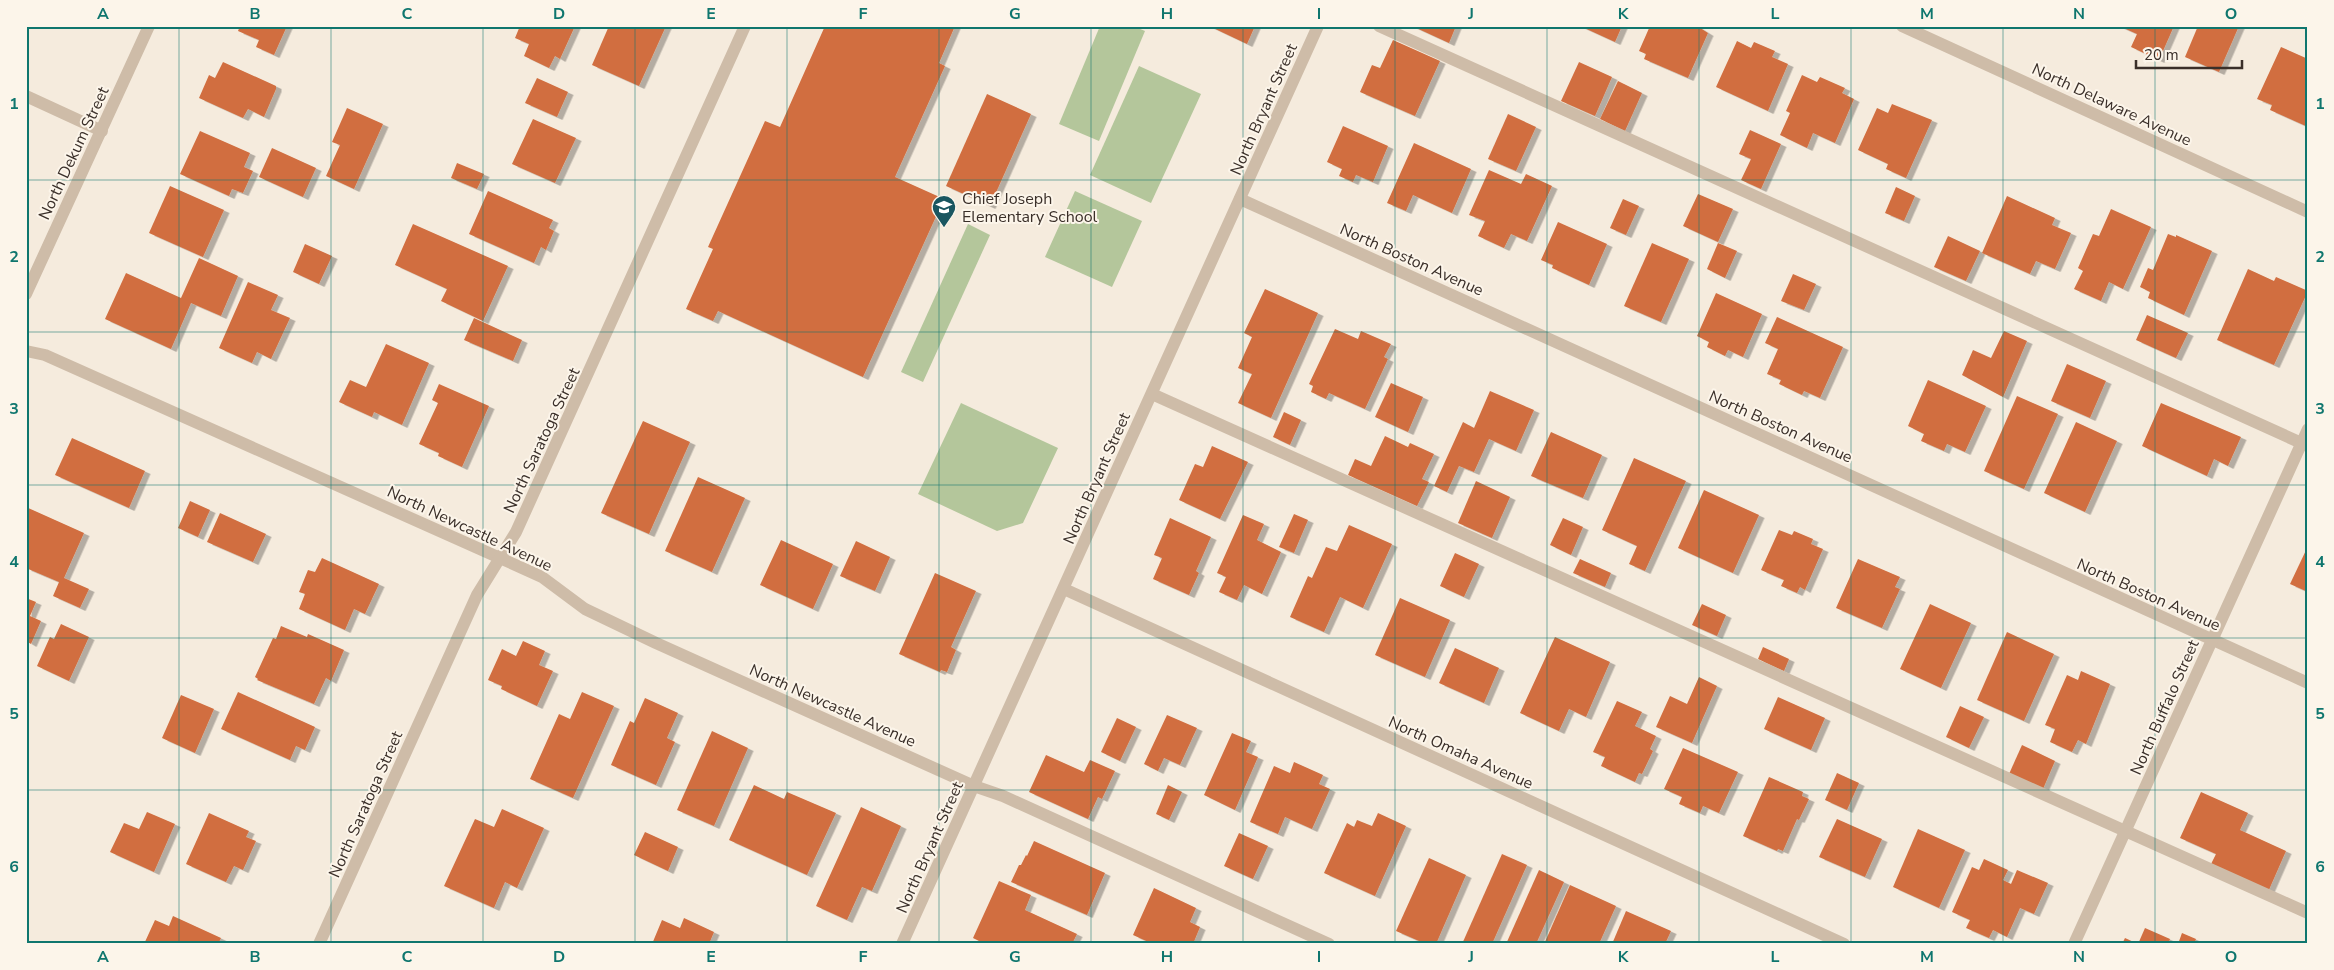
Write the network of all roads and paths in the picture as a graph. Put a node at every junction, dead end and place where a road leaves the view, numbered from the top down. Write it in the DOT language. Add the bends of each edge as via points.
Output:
graph roads {
  1 [pos="149,26"];
  2 [pos="745,26"];
  3 [pos="1318,26"];
  4 [pos="1379,26"];
  5 [pos="1902,26"];
  6 [pos="26,96"];
  7 [pos="102,131"];
  8 [pos="1240,199"];
  9 [pos="2308,212"];
  10 [pos="26,294"];
  11 [pos="26,351"];
  12 [pos="1152,394"];
  13 [pos="2308,429"];
  14 [pos="2304,445"];
  15 [pos="500,558"];
  16 [pos="1064,589"];
  17 [pos="2212,640"];
  18 [pos="2308,684"];
  19 [pos="974,786"];
  20 [pos="2126,830"];
  21 [pos="2308,913"];
  22 [pos="319,944"];
  23 [pos="902,944"];
  24 [pos="1330,944"];
  25 [pos="1844,944"];
  26 [pos="2074,944"];
  1 -- 7 [label="street, North Dekum Street"];
  2 -- 15 [label="street, North Saratoga Street" via="537,487"];
  3 -- 8 [label="street, North Bryant Street"];
  4 -- 14 [label="street"];
  5 -- 9 [label="street, North Delaware Avenue"];
  6 -- 7 [label="street"];
  7 -- 10 [label="street, North Dekum Street"];
  8 -- 12 [label="street, North Bryant Street"];
  8 -- 17 [label="street, North Boston Avenue"];
  11 -- 15 [label="street, North Newcastle Avenue" via="45,355"];
  12 -- 16 [label="street, North Bryant Street"];
  12 -- 20 [label="street"];
  13 -- 14 [label="street, North Buffalo Street"];
  14 -- 17 [label="street, North Buffalo Street"];
  15 -- 19 [label="street, North Newcastle Avenue" via="542,577 585,609 638,635"];
  15 -- 22 [label="street, North Saratoga Street" via="477,595"];
  16 -- 19 [label="street, North Bryant Street"];
  16 -- 25 [label="street, North Omaha Avenue"];
  17 -- 18 [label="street, North Boston Avenue"];
  17 -- 20 [label="street, North Buffalo Street"];
  19 -- 23 [label="street, North Bryant Street"];
  19 -- 24 [label="street, North Newcastle Avenue" via="1012,800"];
  20 -- 21 [label="street"];
  20 -- 26 [label="street, North Buffalo Street"];
}
